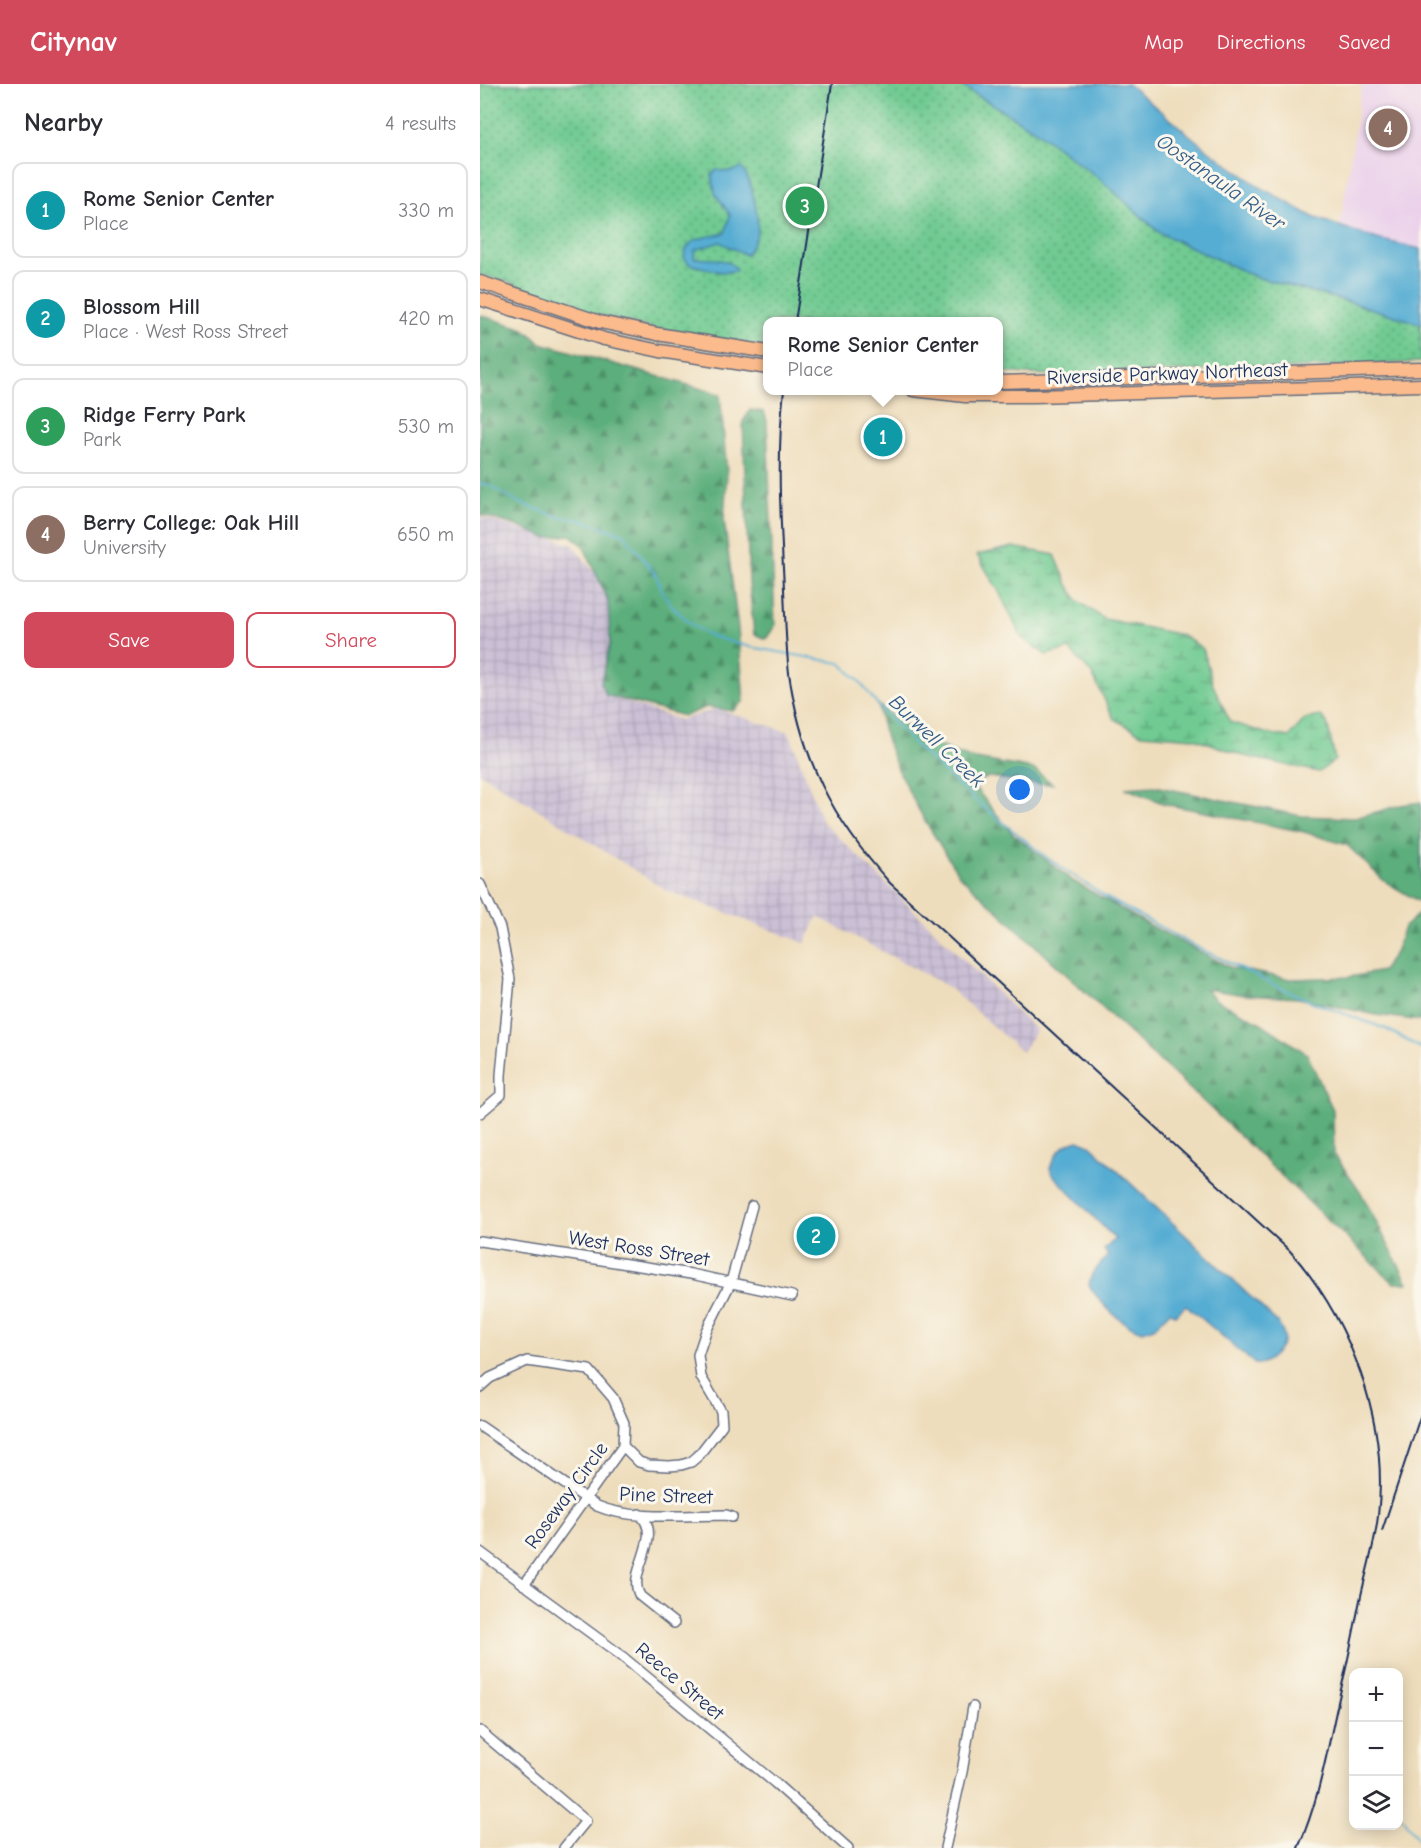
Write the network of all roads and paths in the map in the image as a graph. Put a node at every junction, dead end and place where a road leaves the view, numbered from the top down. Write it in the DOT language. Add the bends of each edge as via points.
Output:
graph roads {
  1 [pos="480,282"];
  2 [pos="480,299"];
  3 [pos="763,351"];
  4 [pos="763,367"];
  5 [pos="1421,369"];
  6 [pos="1003,382"];
  7 [pos="1421,385"];
  8 [pos="956,395"];
  9 [pos="480,884"];
  10 [pos="480,1113"];
  11 [pos="752,1206"];
  12 [pos="480,1241"];
  13 [pos="731,1282"];
  14 [pos="792,1296"];
  15 [pos="480,1387"];
  16 [pos="480,1426"];
  17 [pos="623,1446"];
  18 [pos="587,1499"];
  19 [pos="639,1514"];
  20 [pos="732,1517"];
  21 [pos="480,1552"];
  22 [pos="524,1585"];
  23 [pos="674,1623"];
  24 [pos="973,1707"];
  25 [pos="480,1731"];
  26 [pos="564,1848"];
  27 [pos="848,1848"];
  28 [pos="945,1848"];
  1 -- 3 [label="main road" via="600,322"];
  2 -- 4 [label="main road" via="604,339"];
  5 -- 6 [label="main road, Riverside Parkway Northeast"];
  7 -- 8 [label="main road, Riverside Parkway Northeast"];
  9 -- 10 [label="street" via="500,928 510,979 501,1095"];
  11 -- 13 [label="street"];
  12 -- 13 [label="street, West Ross Street"];
  13 -- 14 [label="street, West Ross Street"];
  13 -- 17 [label="street" via="698,1355 701,1377 721,1411 722,1425 698,1456 681,1465 639,1462"];
  15 -- 17 [label="street, Roseway Circle" via="490,1378 527,1361 588,1370 613,1398 624,1423"];
  16 -- 18 [label="street, Pine Street"];
  17 -- 18 [label="street, Roseway Circle"];
  18 -- 19 [label="street, Pine Street" via="609,1511"];
  18 -- 22 [label="street, Roseway Circle"];
  19 -- 20 [label="street, Pine Street"];
  19 -- 23 [label="street" via="646,1523 647,1537 636,1590"];
  21 -- 22 [label="street, Reece Street"];
  22 -- 27 [label="street, Reece Street" via="618,1653"];
  24 -- 28 [label="street"];
  25 -- 26 [label="street" via="586,1821"];
}
